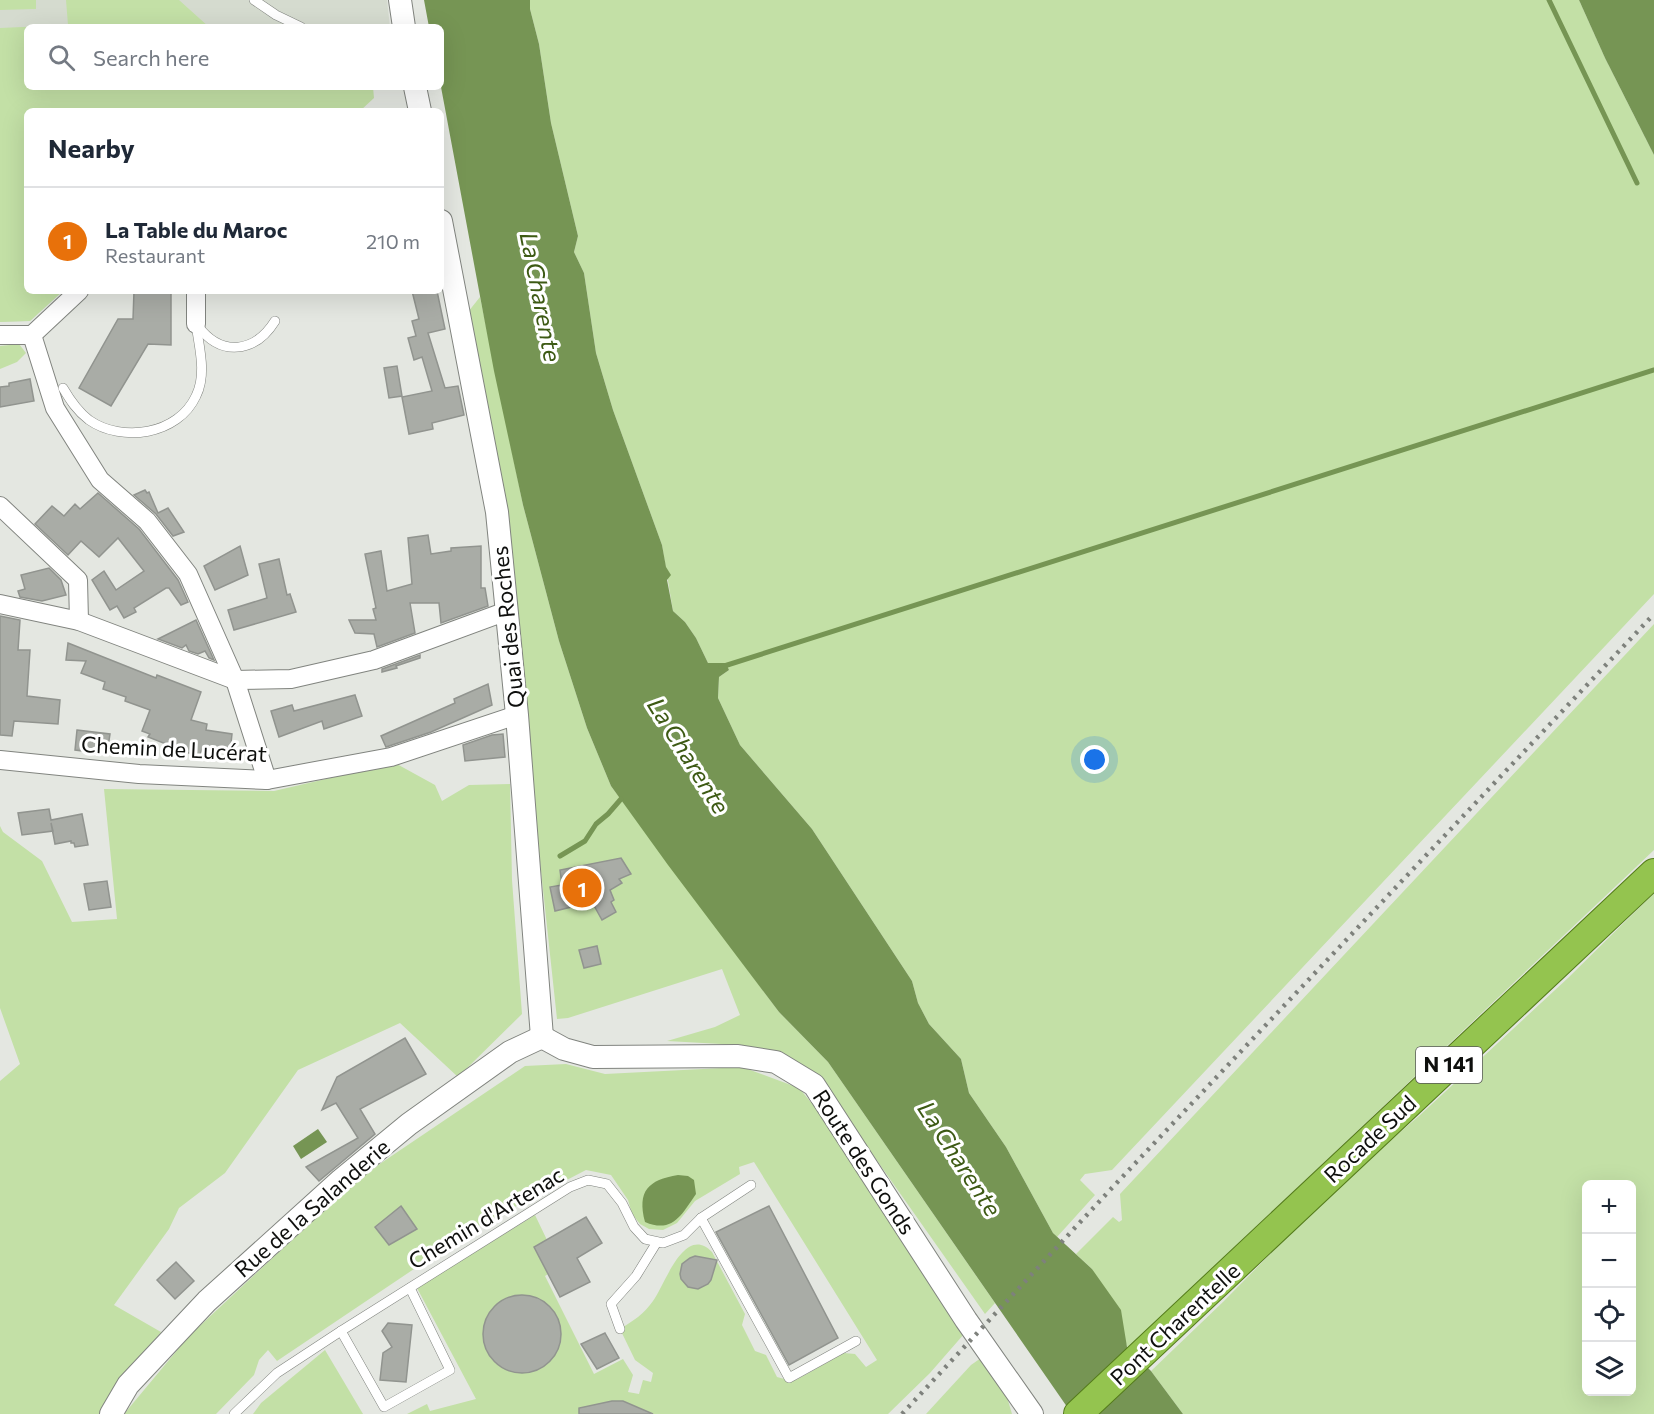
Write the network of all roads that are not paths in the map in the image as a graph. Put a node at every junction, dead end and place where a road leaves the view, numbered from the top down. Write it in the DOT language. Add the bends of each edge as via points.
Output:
graph roads {
  1 [pos="254,0"];
  2 [pos="295,24"];
  3 [pos="416,90"];
  4 [pos="419,108"];
  5 [pos="444,237"];
  6 [pos="76,294"];
  7 [pos="196,294"];
  8 [pos="275,321"];
  9 [pos="196,324"];
  10 [pos="32,334"];
  11 [pos="0,335"];
  12 [pos="63,388"];
  13 [pos="0,506"];
  14 [pos="0,604"];
  15 [pos="507,611"];
  16 [pos="80,621"];
  17 [pos="234,680"];
  18 [pos="517,715"];
  19 [pos="0,760"];
  20 [pos="267,780"];
  21 [pos="1654,873"];
  22 [pos="542,1037"];
  23 [pos="752,1185"];
  24 [pos="701,1218"];
  25 [pos="657,1242"];
  26 [pos="1244,1258"];
  27 [pos="410,1288"];
  28 [pos="620,1329"];
  29 [pos="340,1331"];
  30 [pos="856,1341"];
  31 [pos="1008,1381"];
  32 [pos="111,1414"];
  33 [pos="234,1414"];
  34 [pos="1025,1414"];
  35 [pos="1032,1414"];
  36 [pos="1078,1414"];
  1 -- 2 [label="lane"];
  3 -- 4 [label="street"];
  5 -- 15 [label="street, Quai des Roches" via="497,512"];
  6 -- 10 [label="street"];
  7 -- 9 [label="street"];
  8 -- 9 [label="lane" via="257,342 243,347 216,343"];
  9 -- 12 [label="lane" via="202,375 196,397 167,425 147,432 107,429 89,420"];
  10 -- 11 [label="street"];
  10 -- 17 [label="street" via="55,408 100,480 147,521 188,574"];
  13 -- 16 [label="street" via="78,580"];
  14 -- 16 [label="street"];
  15 -- 17 [label="street" via="374,660 291,679"];
  15 -- 18 [label="street, Quai des Roches"];
  16 -- 17 [label="street"];
  17 -- 20 [label="street"];
  18 -- 20 [label="street, Chemin de Lucérat" via="391,757"];
  18 -- 22 [label="street, Quai des Roches"];
  19 -- 20 [label="street, Chemin de Lucérat" via="139,774"];
  21 -- 26 [label="highway, Rocade Sud / N 141"];
  22 -- 31 [label="street, Route des Gonds" via="564,1049 593,1057 738,1056 776,1062 814,1084"];
  22 -- 32 [label="street, Rue de la Salanderie" via="501,1058 409,1124 341,1180 207,1301 128,1385"];
  23 -- 24 [label="lane"];
  24 -- 25 [label="lane" via="684,1235 663,1244"];
  24 -- 30 [label="lane" via="789,1378"];
  25 -- 27 [label="lane, Chemin d'Artenac" via="645,1239 634,1227 608,1184 588,1180 570,1187"];
  25 -- 28 [label="lane" via="636,1276 611,1304"];
  26 -- 36 [label="highway, Pont Charentelle / N 141"];
  27 -- 29 [label="lane, Chemin d'Artenac"];
  27 -- 29 [label="lane" via="450,1370 384,1407"];
  29 -- 33 [label="lane, Chemin d'Artenac" via="277,1373"];
  31 -- 34 [label="lane"];
  31 -- 35 [label="street, Route des Gonds"];
}
